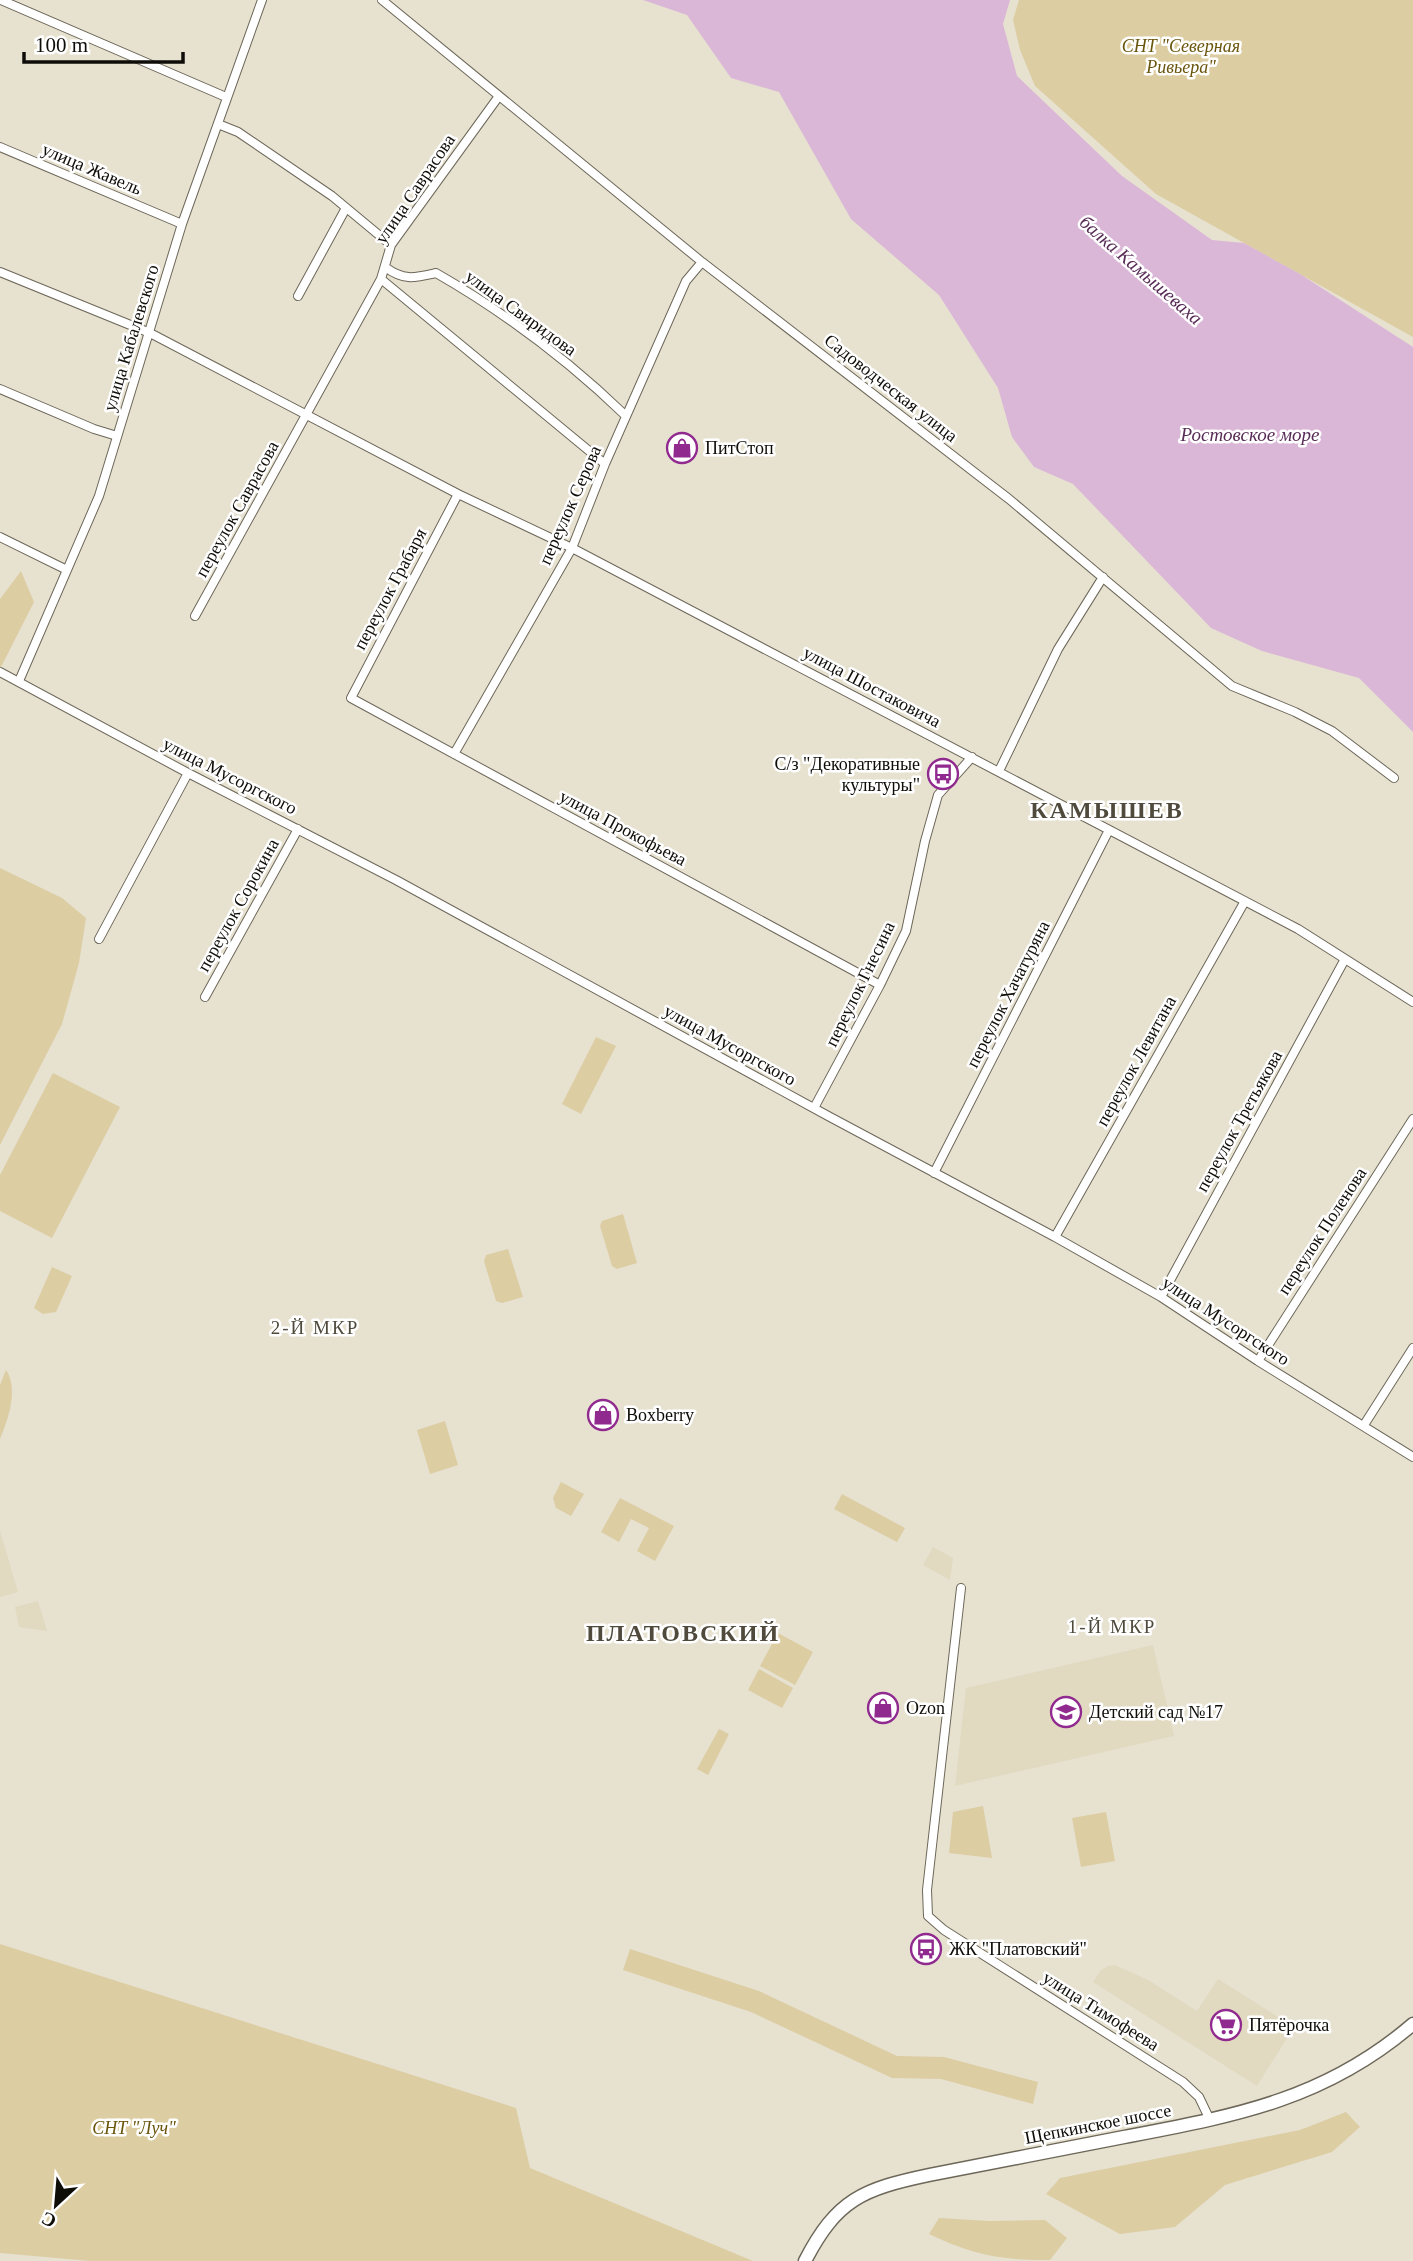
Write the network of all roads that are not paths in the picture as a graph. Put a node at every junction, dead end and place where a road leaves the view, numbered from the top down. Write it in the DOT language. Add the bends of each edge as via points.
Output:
graph roads {
  1 [pos="1,0"];
  2 [pos="262,0"];
  3 [pos="382,0"];
  4 [pos="499,96"];
  5 [pos="226,97"];
  6 [pos="218,124"];
  7 [pos="0,147"];
  8 [pos="346,208"];
  9 [pos="182,224"];
  10 [pos="391,245"];
  11 [pos="702,262"];
  12 [pos="385,267"];
  13 [pos="0,272"];
  14 [pos="381,279"];
  15 [pos="298,296"];
  16 [pos="150,334"];
  17 [pos="0,389"];
  18 [pos="307,416"];
  19 [pos="626,416"];
  20 [pos="117,436"];
  21 [pos="605,464"];
  22 [pos="458,494"];
  23 [pos="0,537"];
  24 [pos="572,548"];
  25 [pos="67,570"];
  26 [pos="1103,577"];
  27 [pos="195,616"];
  28 [pos="0,672"];
  29 [pos="19,681"];
  30 [pos="351,698"];
  31 [pos="454,754"];
  32 [pos="972,757"];
  33 [pos="999,771"];
  34 [pos="188,773"];
  35 [pos="1394,778"];
  36 [pos="298,828"];
  37 [pos="1109,830"];
  38 [pos="1245,901"];
  39 [pos="99,939"];
  40 [pos="1345,959"];
  41 [pos="880,985"];
  42 [pos="205,997"];
  43 [pos="1413,1002"];
  44 [pos="814,1108"];
  45 [pos="1413,1119"];
  46 [pos="934,1173"];
  47 [pos="1055,1237"];
  48 [pos="1161,1297"];
  49 [pos="1413,1348"];
  50 [pos="1258,1361"];
  51 [pos="1364,1425"];
  52 [pos="1413,1457"];
  53 [pos="961,1588"];
  54 [pos="1412,2025"];
  55 [pos="1210,2120"];
  56 [pos="805,2261"];
  1 -- 5 [label="street"];
  2 -- 5 [label="street, улица Кабалевского"];
  3 -- 4 [label="street, Садоводческая улица"];
  4 -- 10 [label="street, улица Саврасова"];
  4 -- 11 [label="street, Садоводческая улица"];
  5 -- 6 [label="street, улица Кабалевского"];
  6 -- 8 [label="street" via="238,132"];
  6 -- 9 [label="street, улица Кабалевского"];
  7 -- 9 [label="street, улица Жавель"];
  8 -- 10 [label="street"];
  8 -- 15 [label="street"];
  9 -- 16 [label="street, улица Кабалевского"];
  10 -- 12 [label="street, улица Саврасова"];
  11 -- 19 [label="street, переулок Серова" via="686,281"];
  11 -- 26 [label="street, Садоводческая улица"];
  12 -- 14 [label="street, улица Саврасова"];
  12 -- 19 [label="street, улица Свиридова" via="410,279 436,273 474,295"];
  13 -- 16 [label="street, улица Шостаковича"];
  14 -- 18 [label="street, улица Саврасова"];
  14 -- 21 [label="street"];
  16 -- 18 [label="street, улица Шостаковича"];
  16 -- 20 [label="street, улица Кабалевского"];
  17 -- 20 [label="street"];
  18 -- 22 [label="street, улица Шостаковича"];
  18 -- 27 [label="street, переулок Саврасова"];
  19 -- 21 [label="street, переулок Серова"];
  20 -- 25 [label="street, улица Кабалевского" via="99,496"];
  21 -- 24 [label="street, переулок Серова"];
  22 -- 24 [label="street, улица Шостаковича"];
  22 -- 30 [label="street, переулок Грабаря"];
  23 -- 25 [label="street"];
  24 -- 31 [label="street, переулок Серова"];
  24 -- 32 [label="street, улица Шостаковича"];
  25 -- 29 [label="street, улица Кабалевского"];
  26 -- 33 [label="street" via="1058,649"];
  26 -- 35 [label="street, Садоводческая улица" via="1232,686 1332,731"];
  28 -- 29 [label="street, улица Мусоргского"];
  29 -- 34 [label="street, улица Мусоргского"];
  30 -- 31 [label="street, улица Прокофьева"];
  31 -- 41 [label="street, улица Прокофьева"];
  32 -- 33 [label="street, улица Шостаковича"];
  32 -- 41 [label="street, переулок Гнесина" via="938,794 906,931"];
  33 -- 37 [label="street, улица Шостаковича"];
  34 -- 36 [label="street, улица Мусоргского"];
  34 -- 39 [label="street"];
  36 -- 42 [label="street, переулок Сорокина"];
  36 -- 44 [label="street, улица Мусоргского"];
  37 -- 38 [label="street, улица Шостаковича"];
  37 -- 46 [label="street, переулок Хачатуряна"];
  38 -- 40 [label="street, улица Шостаковича"];
  38 -- 47 [label="street, переулок Левитана"];
  40 -- 43 [label="street, улица Шостаковича"];
  40 -- 48 [label="street, переулок Третьякова"];
  41 -- 44 [label="street, переулок Гнесина"];
  44 -- 46 [label="street, улица Мусоргского"];
  45 -- 50 [label="street, переулок Поленова"];
  46 -- 47 [label="street, улица Мусоргского"];
  47 -- 48 [label="street, улица Мусоргского"];
  48 -- 50 [label="street, улица Мусоргского"];
  49 -- 51 [label="street"];
  50 -- 51 [label="street, улица Мусоргского"];
  51 -- 52 [label="street, улица Мусоргского"];
  53 -- 55 [label="street, улица Тимофеева" via="927,1890 928,1916 1183,2082 1199,2097"];
  54 -- 55 [label="main road, Щепкинское шоссе" via="1354,2067 1319,2085 1275,2103"];
  55 -- 56 [label="main road, Щепкинское шоссе" via="882,2186 842,2208"];
}
